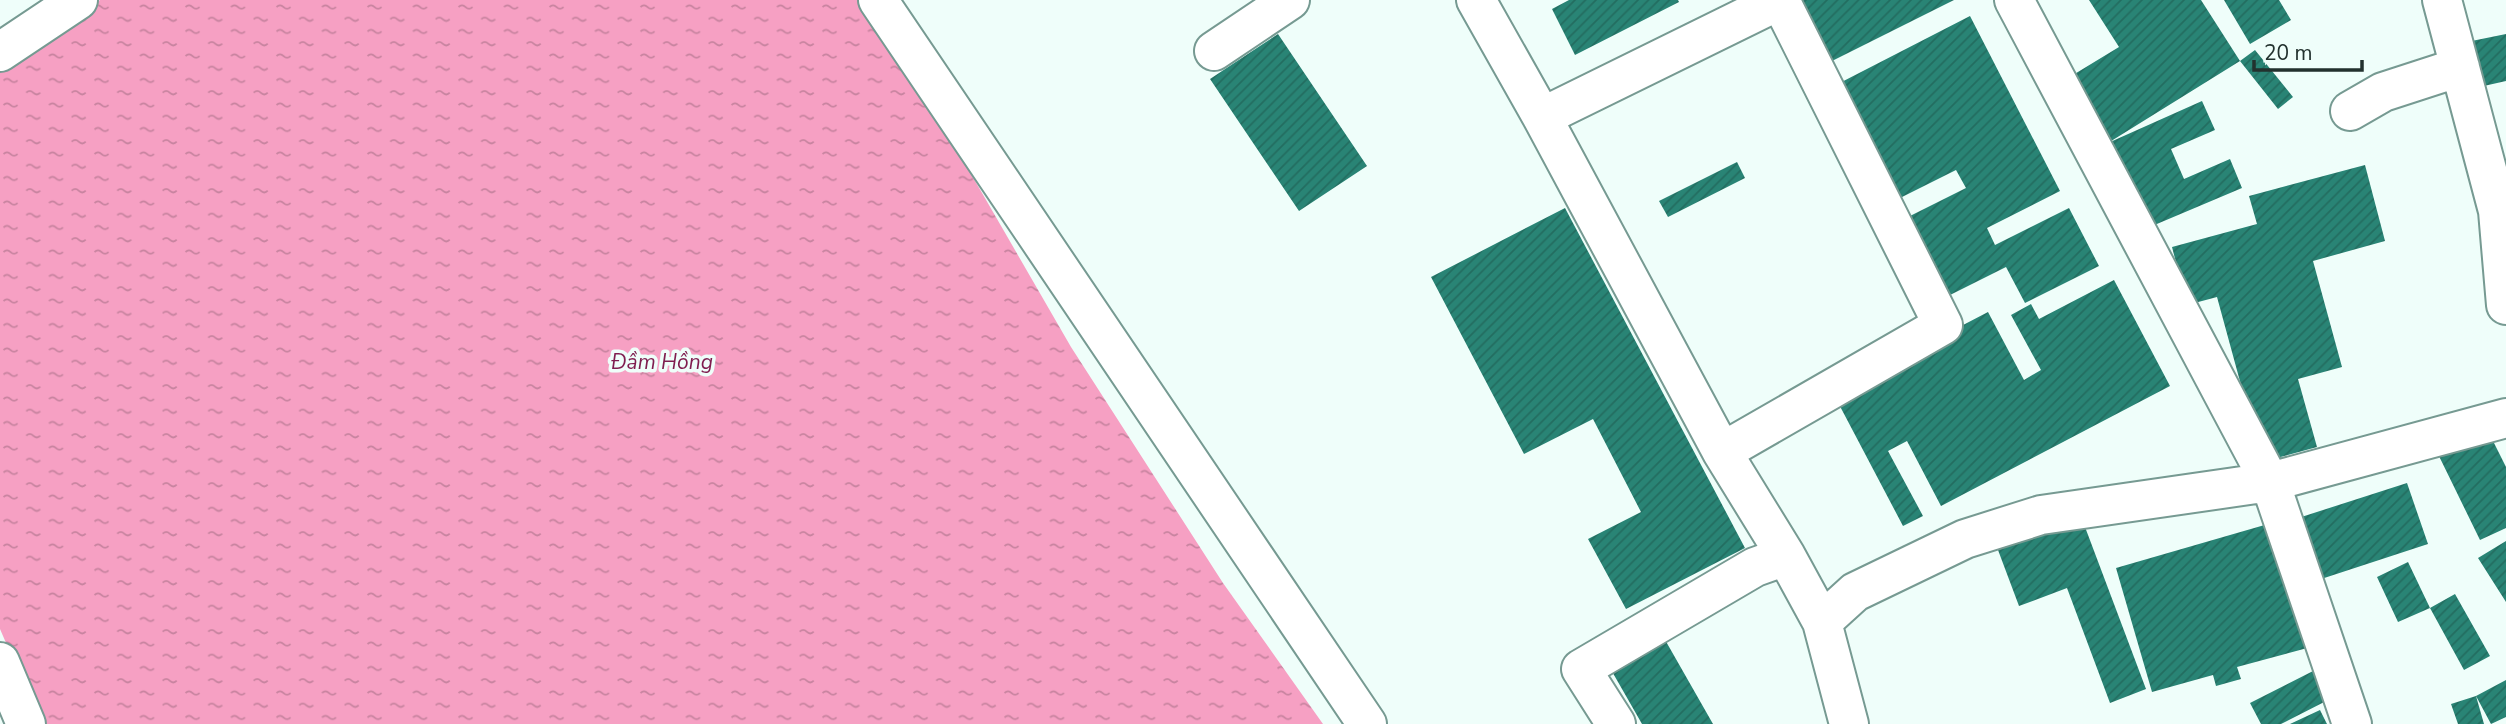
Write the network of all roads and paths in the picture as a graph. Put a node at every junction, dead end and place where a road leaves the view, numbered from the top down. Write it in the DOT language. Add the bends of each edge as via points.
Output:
graph roads {
  1 [pos="78,0"];
  2 [pos="878,0"];
  3 [pos="1290,0"];
  4 [pos="1476,0"];
  5 [pos="1780,0"];
  6 [pos="2014,0"];
  7 [pos="2442,0"];
  8 [pos="1214,51"];
  9 [pos="0,52"];
  10 [pos="2460,68"];
  11 [pos="2350,111"];
  12 [pos="1542,117"];
  13 [pos="2506,306"];
  14 [pos="2506,418"];
  15 [pos="1722,452"];
  16 [pos="2270,482"];
  17 [pos="1786,555"];
  18 [pos="1822,622"];
  19 [pos="0,662"];
  20 [pos="26,724"];
  21 [pos="1367,724"];
  22 [pos="1616,724"];
  23 [pos="1849,724"];
  24 [pos="2352,724"];
  1 -- 9 [label="street"];
  2 -- 21 [label="street"];
  3 -- 8 [label="street"];
  4 -- 12 [label="street"];
  5 -- 12 [label="street"];
  5 -- 15 [label="street" via="1942,326"];
  6 -- 16 [label="street"];
  7 -- 10 [label="street"];
  10 -- 11 [label="street" via="2383,92"];
  10 -- 13 [label="street" via="2498,211"];
  12 -- 15 [label="street"];
  14 -- 16 [label="street"];
  15 -- 17 [label="street"];
  16 -- 18 [label="street" via="2041,515 1965,539 1855,592"];
  16 -- 24 [label="street"];
  17 -- 18 [label="street"];
  17 -- 22 [label="street" via="1755,567 1581,669"];
  18 -- 23 [label="street"];
  19 -- 20 [label="street"];
}
